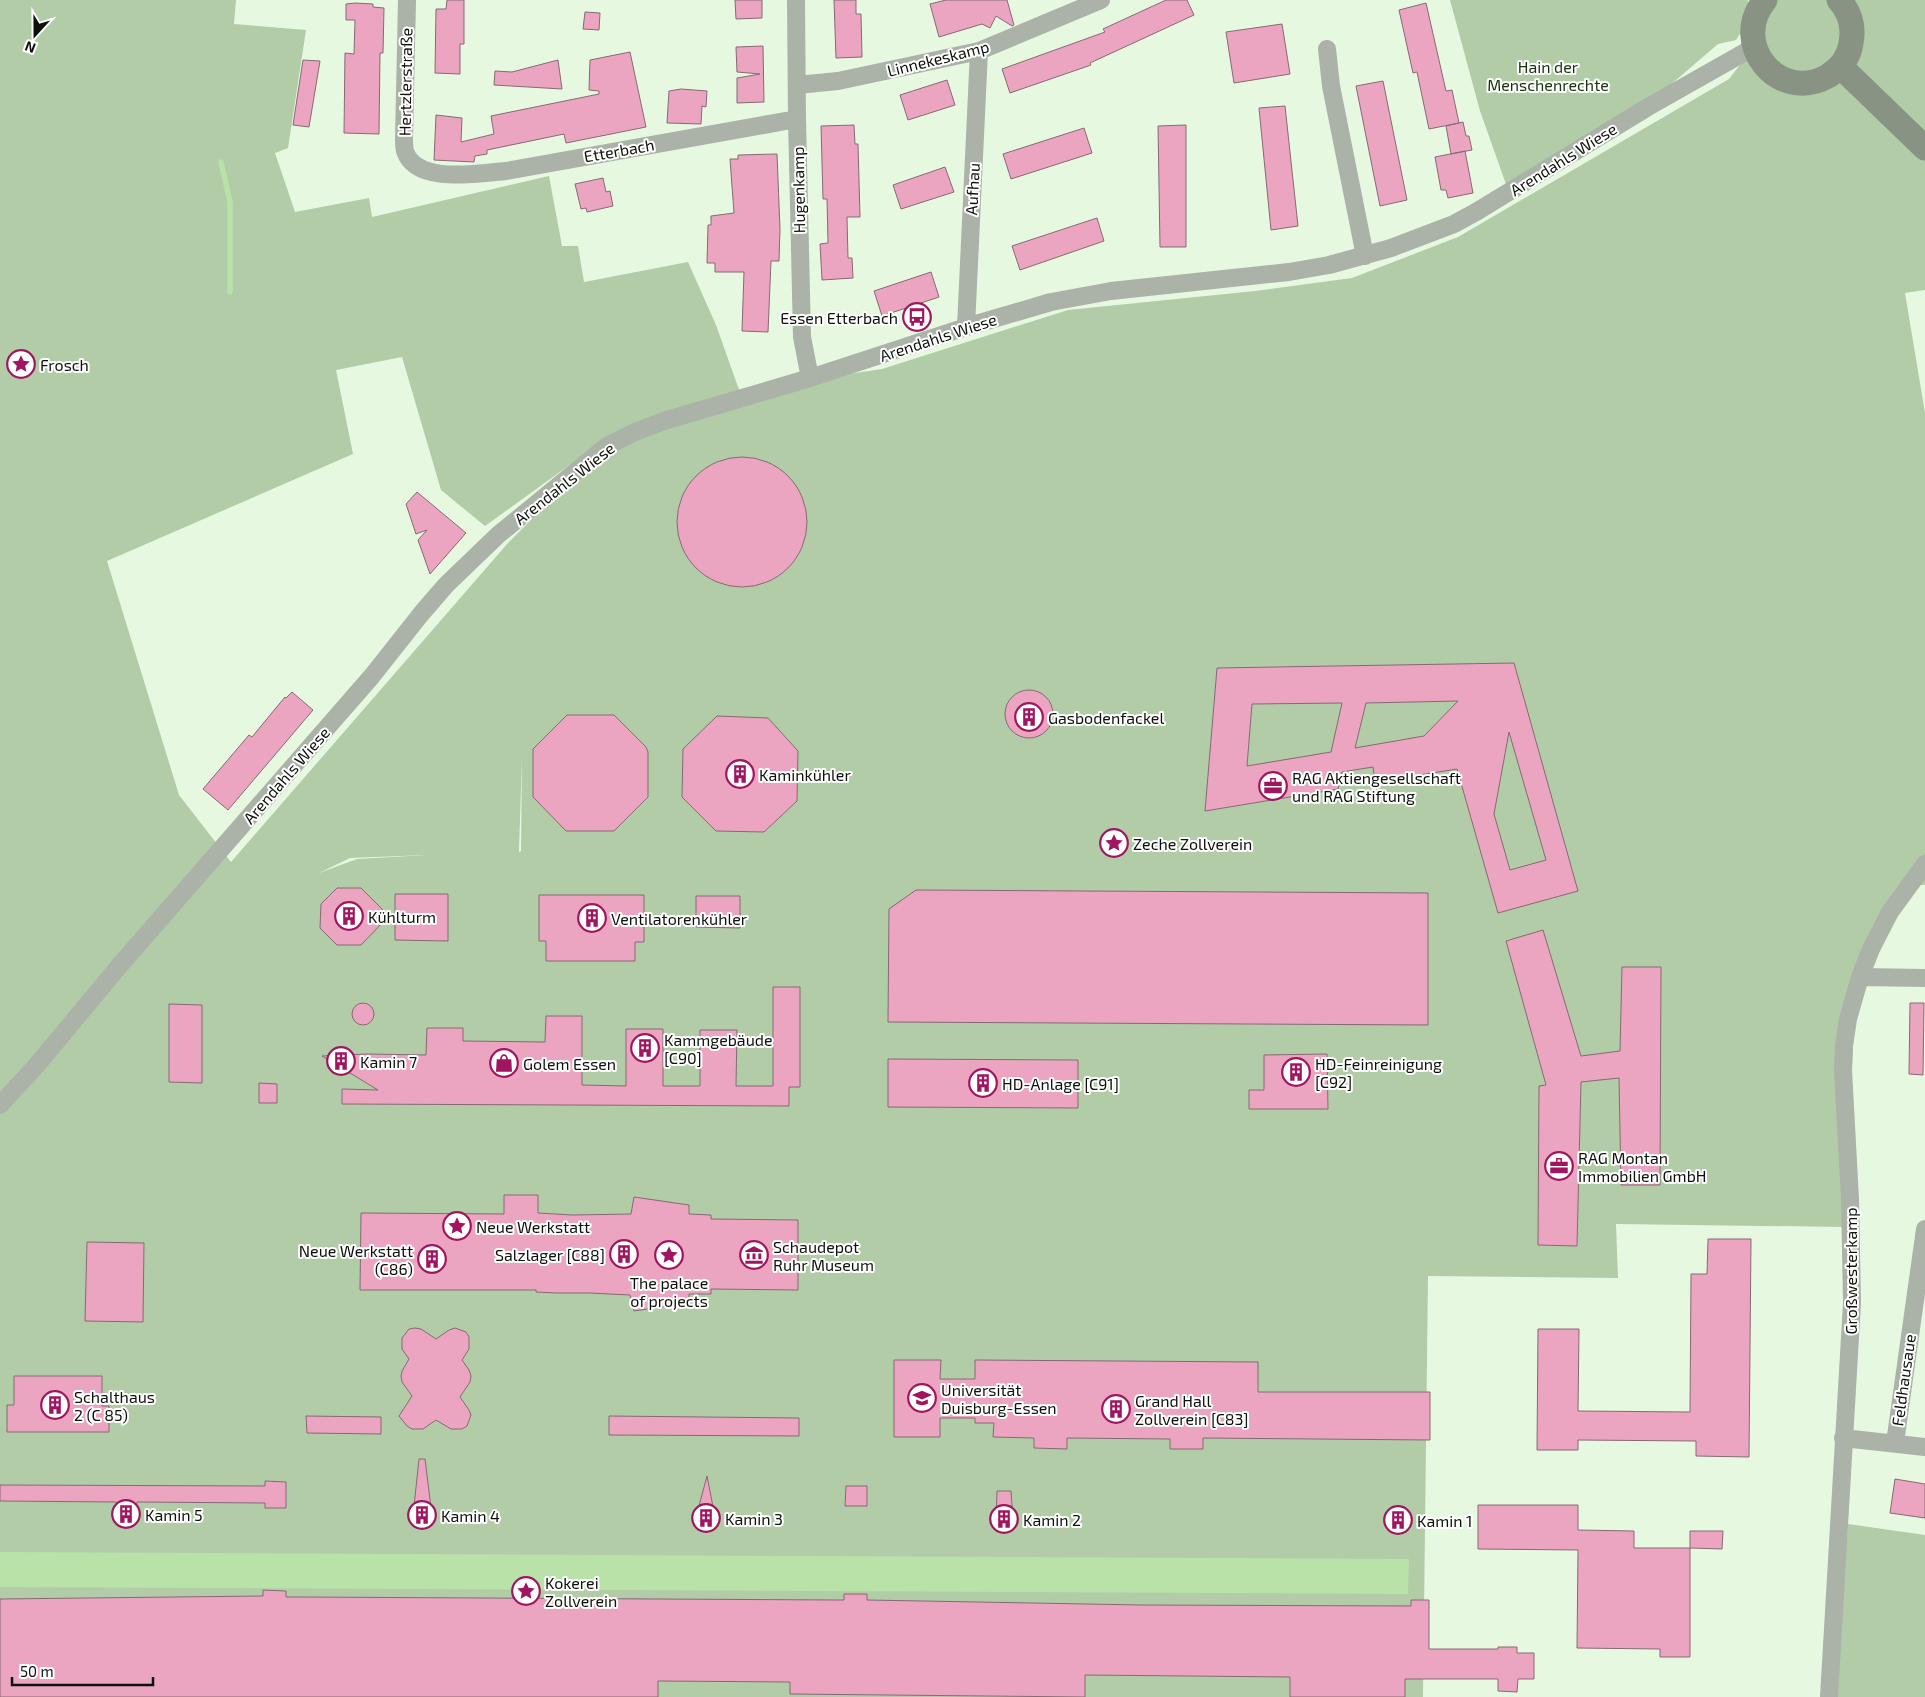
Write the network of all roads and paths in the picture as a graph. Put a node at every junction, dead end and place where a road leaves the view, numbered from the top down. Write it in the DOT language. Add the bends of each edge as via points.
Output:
graph roads {
  1 [pos="408,0"];
  2 [pos="796,0"];
  3 [pos="1101,0"];
  4 [pos="1765,0"];
  5 [pos="1842,1"];
  6 [pos="1754,47"];
  7 [pos="1327,49"];
  8 [pos="979,51"];
  9 [pos="1841,66"];
  10 [pos="798,85"];
  11 [pos="797,118"];
  12 [pos="1925,148"];
  13 [pos="440,174"];
  14 [pos="1365,256"];
  15 [pos="966,327"];
  16 [pos="810,378"];
  17 [pos="1925,864"];
  18 [pos="1860,977"];
  19 [pos="1925,978"];
  20 [pos="0,1105"];
  21 [pos="1925,1229"];
  22 [pos="1843,1438"];
  23 [pos="1895,1443"];
  24 [pos="1925,1448"];
  25 [pos="1829,1697"];
  1 -- 13 [label="street, Hertzlerstraße" via="405,151 420,168"];
  2 -- 10 [label="street, Hugenkamp"];
  3 -- 8 [label="street, Linnekeskamp"];
  4 -- 6 [label="main road" via="1754,22"];
  5 -- 9 [label="main road" via="1850,18 1852,35"];
  6 -- 9 [label="main road" via="1765,66 1788,81 1808,83"];
  6 -- 14 [label="street, Arendahls Wiese" via="1454,224"];
  7 -- 14 [label="street" via="1331,86"];
  8 -- 10 [label="street, Linnekeskamp" via="838,81"];
  8 -- 15 [label="street, Aufhau"];
  9 -- 12 [label="main road"];
  10 -- 11 [label="street, Hugenkamp"];
  11 -- 13 [label="street, Etterbach" via="506,171"];
  11 -- 16 [label="street, Hugenkamp" via="802,337"];
  14 -- 15 [label="street, Arendahls Wiese" via="1289,272 1084,295"];
  15 -- 16 [label="street, Arendahls Wiese"];
  16 -- 20 [label="street, Arendahls Wiese" via="667,420 607,446 498,535 420,614 372,676"];
  17 -- 18 [label="street, Großwesterkamp" via="1890,912"];
  18 -- 19 [label="street"];
  18 -- 22 [label="street, Großwesterkamp" via="1848,1019 1843,1070 1852,1303"];
  21 -- 23 [label="street, Feldhausaue"];
  22 -- 23 [label="street"];
  22 -- 25 [label="street, Großwesterkamp"];
  23 -- 24 [label="street"];
}
